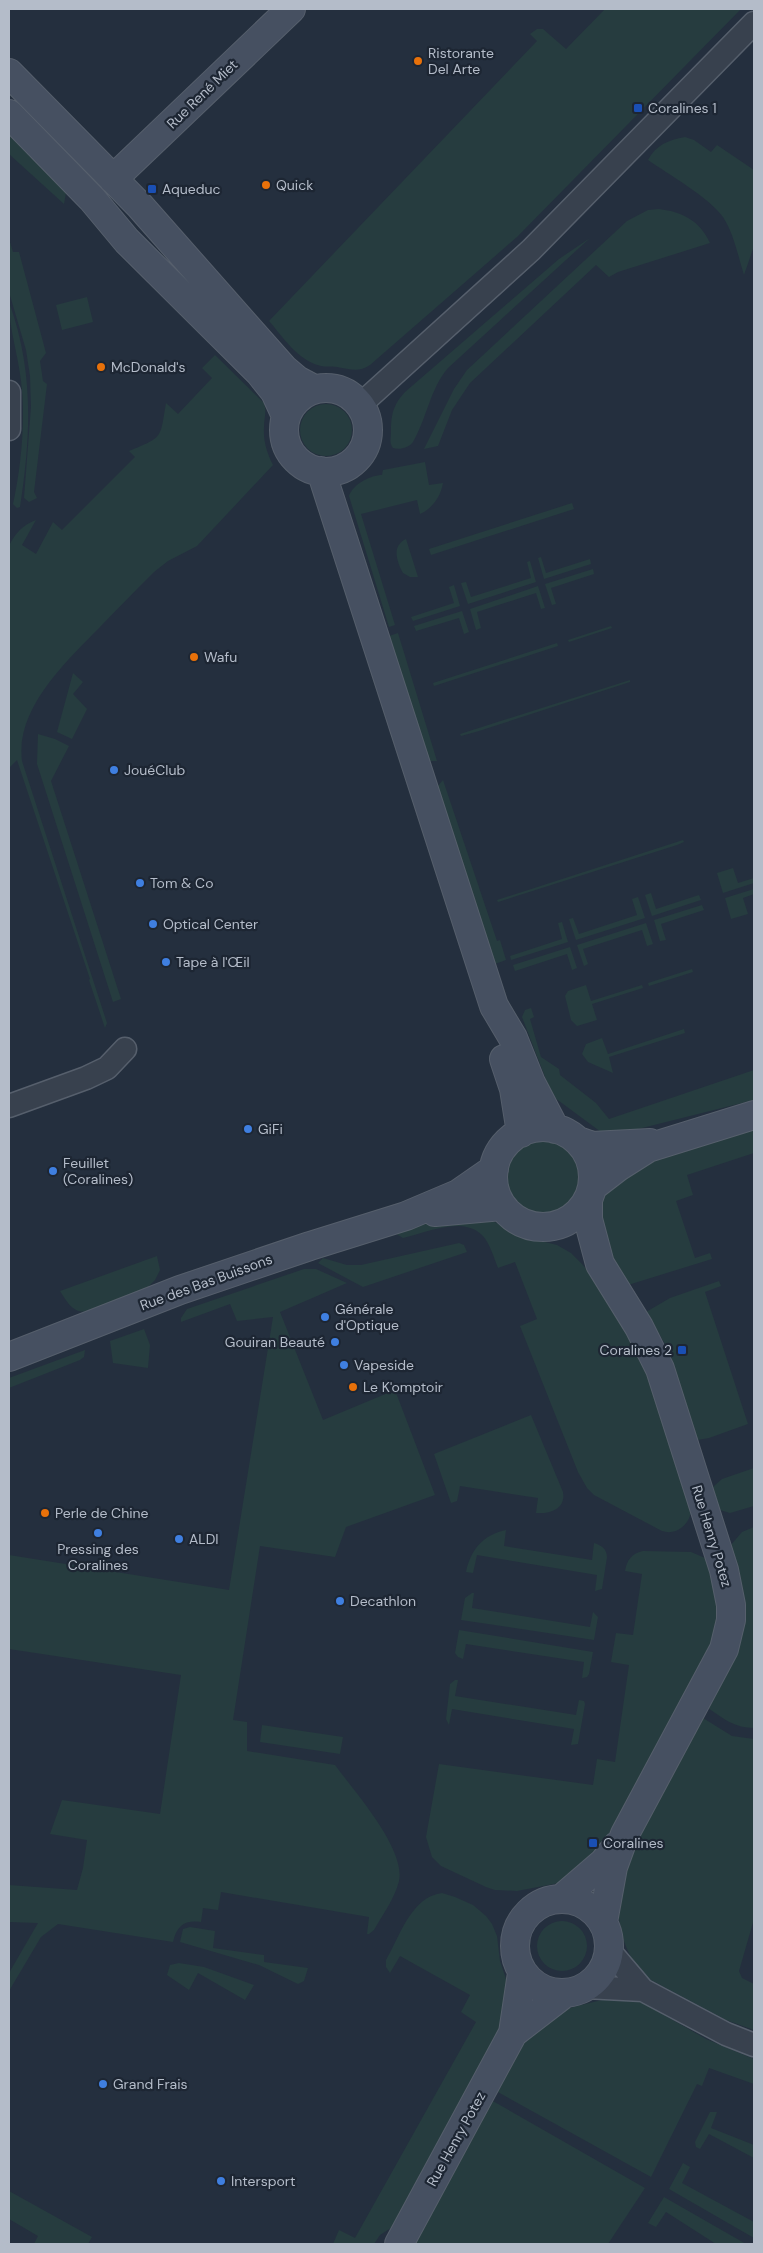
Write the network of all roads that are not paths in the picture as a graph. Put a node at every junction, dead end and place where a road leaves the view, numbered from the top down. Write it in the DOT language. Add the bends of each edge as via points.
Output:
graph roads {
  1 [pos="291,9"];
  2 [pos="754,23"];
  3 [pos="9,73"];
  4 [pos="9,114"];
  5 [pos="113,179"];
  6 [pos="314,389"];
  7 [pos="9,392"];
  8 [pos="360,406"];
  9 [pos="286,416"];
  10 [pos="9,429"];
  11 [pos="321,471"];
  12 [pos="494,1006"];
  13 [pos="125,1049"];
  14 [pos="9,1106"];
  15 [pos="754,1115"];
  16 [pos="521,1133"];
  17 [pos="567,1135"];
  18 [pos="666,1142"];
  19 [pos="494,1169"];
  20 [pos="590,1193"];
  21 [pos="502,1206"];
  22 [pos="406,1216"];
  23 [pos="551,1227"];
  24 [pos="600,1264"];
  25 [pos="9,1357"];
  26 [pos="625,1834"];
  27 [pos="561,1898"];
  28 [pos="603,1922"];
  29 [pos="609,1950"];
  30 [pos="522,1973"];
  31 [pos="576,1990"];
  32 [pos="643,1990"];
  33 [pos="513,2033"];
  34 [pos="754,2045"];
  35 [pos="399,2244"];
  1 -- 5 [label="street, Rue René Miet"];
  2 -- 8 [label="street" via="531,250"];
  3 -- 5 [label="street"];
  4 -- 9 [label="street" via="92,199 127,241 259,372 275,392"];
  5 -- 6 [label="street" via="176,245 284,369"];
  6 -- 8 [label="street" via="324,387 343,391"];
  6 -- 9 [label="street" via="296,399"];
  7 -- 10 [label="street"];
  8 -- 11 [label="street" via="368,432 361,453 346,467"];
  9 -- 11 [label="street" via="284,436 294,458 304,466"];
  11 -- 12 [label="street"];
  12 -- 16 [label="street" via="496,1034 514,1089"];
  12 -- 17 [label="street" via="513,1038 531,1083"];
  13 -- 14 [label="street" via="107,1068"];
  15 -- 18 [label="street"];
  16 -- 17 [label="street" via="538,1128"];
  16 -- 19 [label="street" via="503,1148"];
  17 -- 18 [label="street" via="592,1146"];
  17 -- 20 [label="street" via="586,1151 591,1162"];
  18 -- 20 [label="street" via="634,1156"];
  19 -- 21 [label="street" via="495,1188"];
  19 -- 22 [label="street, Rue des Bas Buissons" via="458,1194"];
  20 -- 23 [label="street" via="573,1218"];
  20 -- 24 [label="street, Rue Henry Potez" via="588,1219"];
  21 -- 22 [label="street, Rue des Bas Buissons"];
  21 -- 23 [label="street" via="524,1223"];
  22 -- 25 [label="street, Rue des Bas Buissons" via="180,1290"];
  23 -- 24 [label="street, Rue Henry Potez"];
  24 -- 26 [label="street, Rue Henry Potez" via="639,1327 660,1369 724,1570 731,1605 724,1649"];
  26 -- 27 [label="street" via="604,1862"];
  26 -- 28 [label="street" via="613,1867"];
  27 -- 28 [label="street" via="585,1905"];
  27 -- 30 [label="street" via="531,1910 517,1930 515,1953"];
  28 -- 29 [label="street"];
  29 -- 31 [label="street" via="600,1974"];
  29 -- 32 [label="street"];
  30 -- 31 [label="street" via="546,1991"];
  30 -- 33 [label="street"];
  31 -- 32 [label="street"];
  31 -- 33 [label="street"];
  32 -- 34 [label="street" via="726,2034"];
  33 -- 35 [label="street, Rue Henry Potez"];
}
